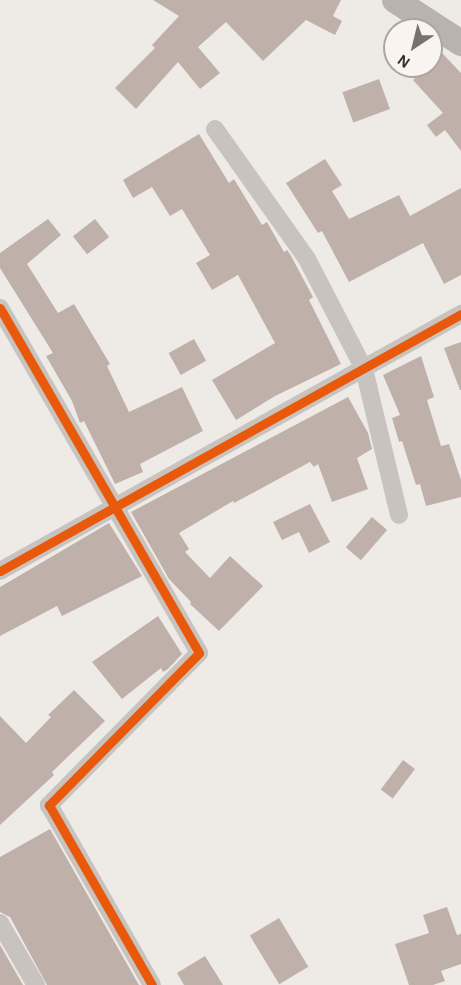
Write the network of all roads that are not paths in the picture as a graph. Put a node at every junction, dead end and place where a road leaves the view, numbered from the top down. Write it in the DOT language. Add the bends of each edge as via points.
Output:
graph roads {
  1 [pos="395,0"];
  2 [pos="461,43"];
  3 [pos="215,129"];
  4 [pos="0,308"];
  5 [pos="461,314"];
  6 [pos="364,369"];
  7 [pos="115,507"];
  8 [pos="399,515"];
  9 [pos="0,571"];
  10 [pos="0,924"];
  11 [pos="36,985"];
  12 [pos="152,985"];
  1 -- 2 [label="main road"];
  3 -- 6 [label="street" via="308,259"];
  4 -- 7 [label="street"];
  5 -- 6 [label="street"];
  6 -- 7 [label="street"];
  6 -- 8 [label="street"];
  7 -- 9 [label="street"];
  7 -- 12 [label="street" via="199,653 49,805"];
  10 -- 11 [label="street"];
}
